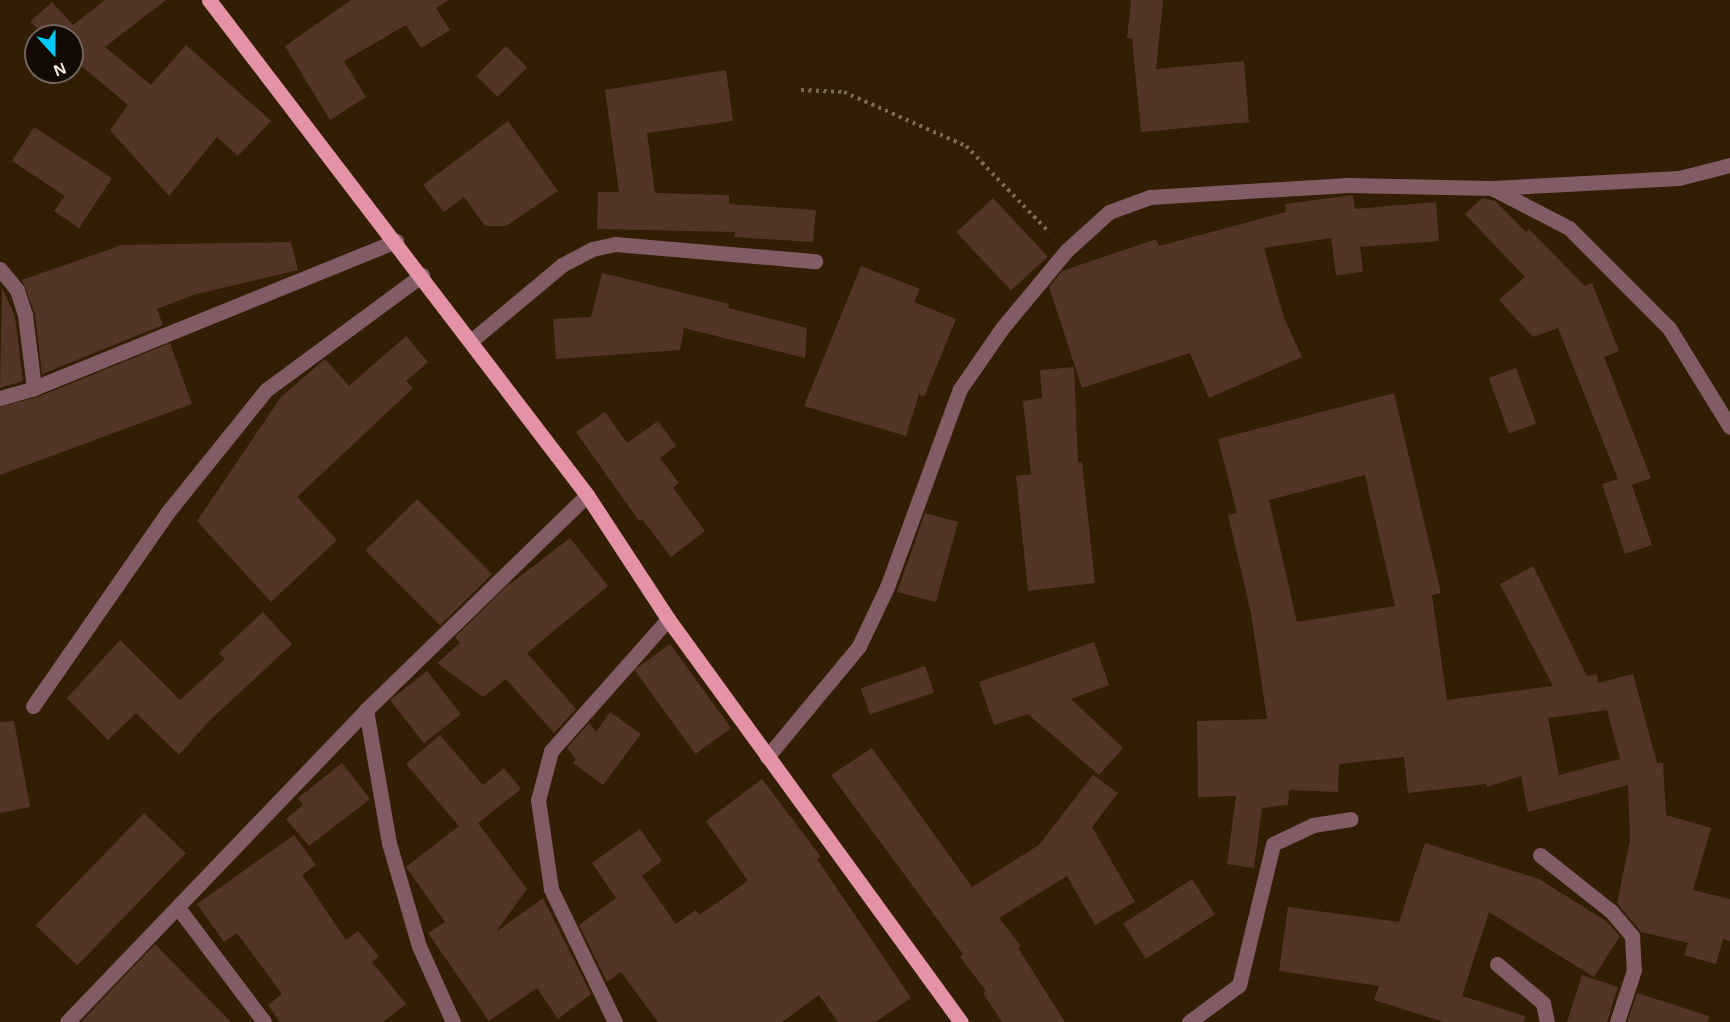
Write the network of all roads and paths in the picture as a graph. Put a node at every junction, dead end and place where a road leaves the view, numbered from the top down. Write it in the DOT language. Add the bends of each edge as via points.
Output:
graph roads {
  1 [pos="209,0"];
  2 [pos="801,90"];
  3 [pos="1730,165"];
  4 [pos="1492,188"];
  5 [pos="396,242"];
  6 [pos="1067,250"];
  7 [pos="815,261"];
  8 [pos="0,269"];
  9 [pos="422,275"];
  10 [pos="471,341"];
  11 [pos="34,388"];
  12 [pos="0,398"];
  13 [pos="1730,427"];
  14 [pos="587,495"];
  15 [pos="668,620"];
  16 [pos="33,706"];
  17 [pos="366,710"];
  18 [pos="767,757"];
  19 [pos="1351,819"];
  20 [pos="1540,855"];
  21 [pos="179,909"];
  22 [pos="1497,964"];
  23 [pos="67,1022"];
  24 [pos="264,1022"];
  25 [pos="453,1022"];
  26 [pos="615,1022"];
  27 [pos="961,1022"];
  28 [pos="1189,1022"];
  29 [pos="1547,1022"];
  30 [pos="1617,1022"];
  1 -- 5 [label="main road"];
  2 -- 6 [label="path" via="844,92 966,146"];
  3 -- 4 [label="street" via="1679,178"];
  4 -- 6 [label="street" via="1348,185 1150,197 1109,212"];
  4 -- 13 [label="street" via="1569,228 1669,328"];
  5 -- 9 [label="main road"];
  5 -- 11 [label="street"];
  6 -- 18 [label="street" via="1003,327 960,388 887,587 859,646"];
  7 -- 10 [label="street" via="615,244 592,249 562,265"];
  8 -- 11 [label="street" via="17,290 25,315"];
  9 -- 10 [label="main road"];
  9 -- 16 [label="street" via="266,390 168,513"];
  10 -- 14 [label="main road"];
  11 -- 12 [label="street"];
  14 -- 15 [label="main road"];
  14 -- 17 [label="street"];
  15 -- 18 [label="main road"];
  15 -- 26 [label="street" via="551,751 538,800 551,889"];
  17 -- 21 [label="street"];
  17 -- 25 [label="street" via="389,843 419,946"];
  18 -- 27 [label="main road"];
  19 -- 28 [label="street" via="1313,825 1273,844 1239,985"];
  20 -- 30 [label="street" via="1611,911 1632,936 1634,970"];
  21 -- 23 [label="street"];
  21 -- 24 [label="street"];
  22 -- 29 [label="street" via="1543,1002"];
}
